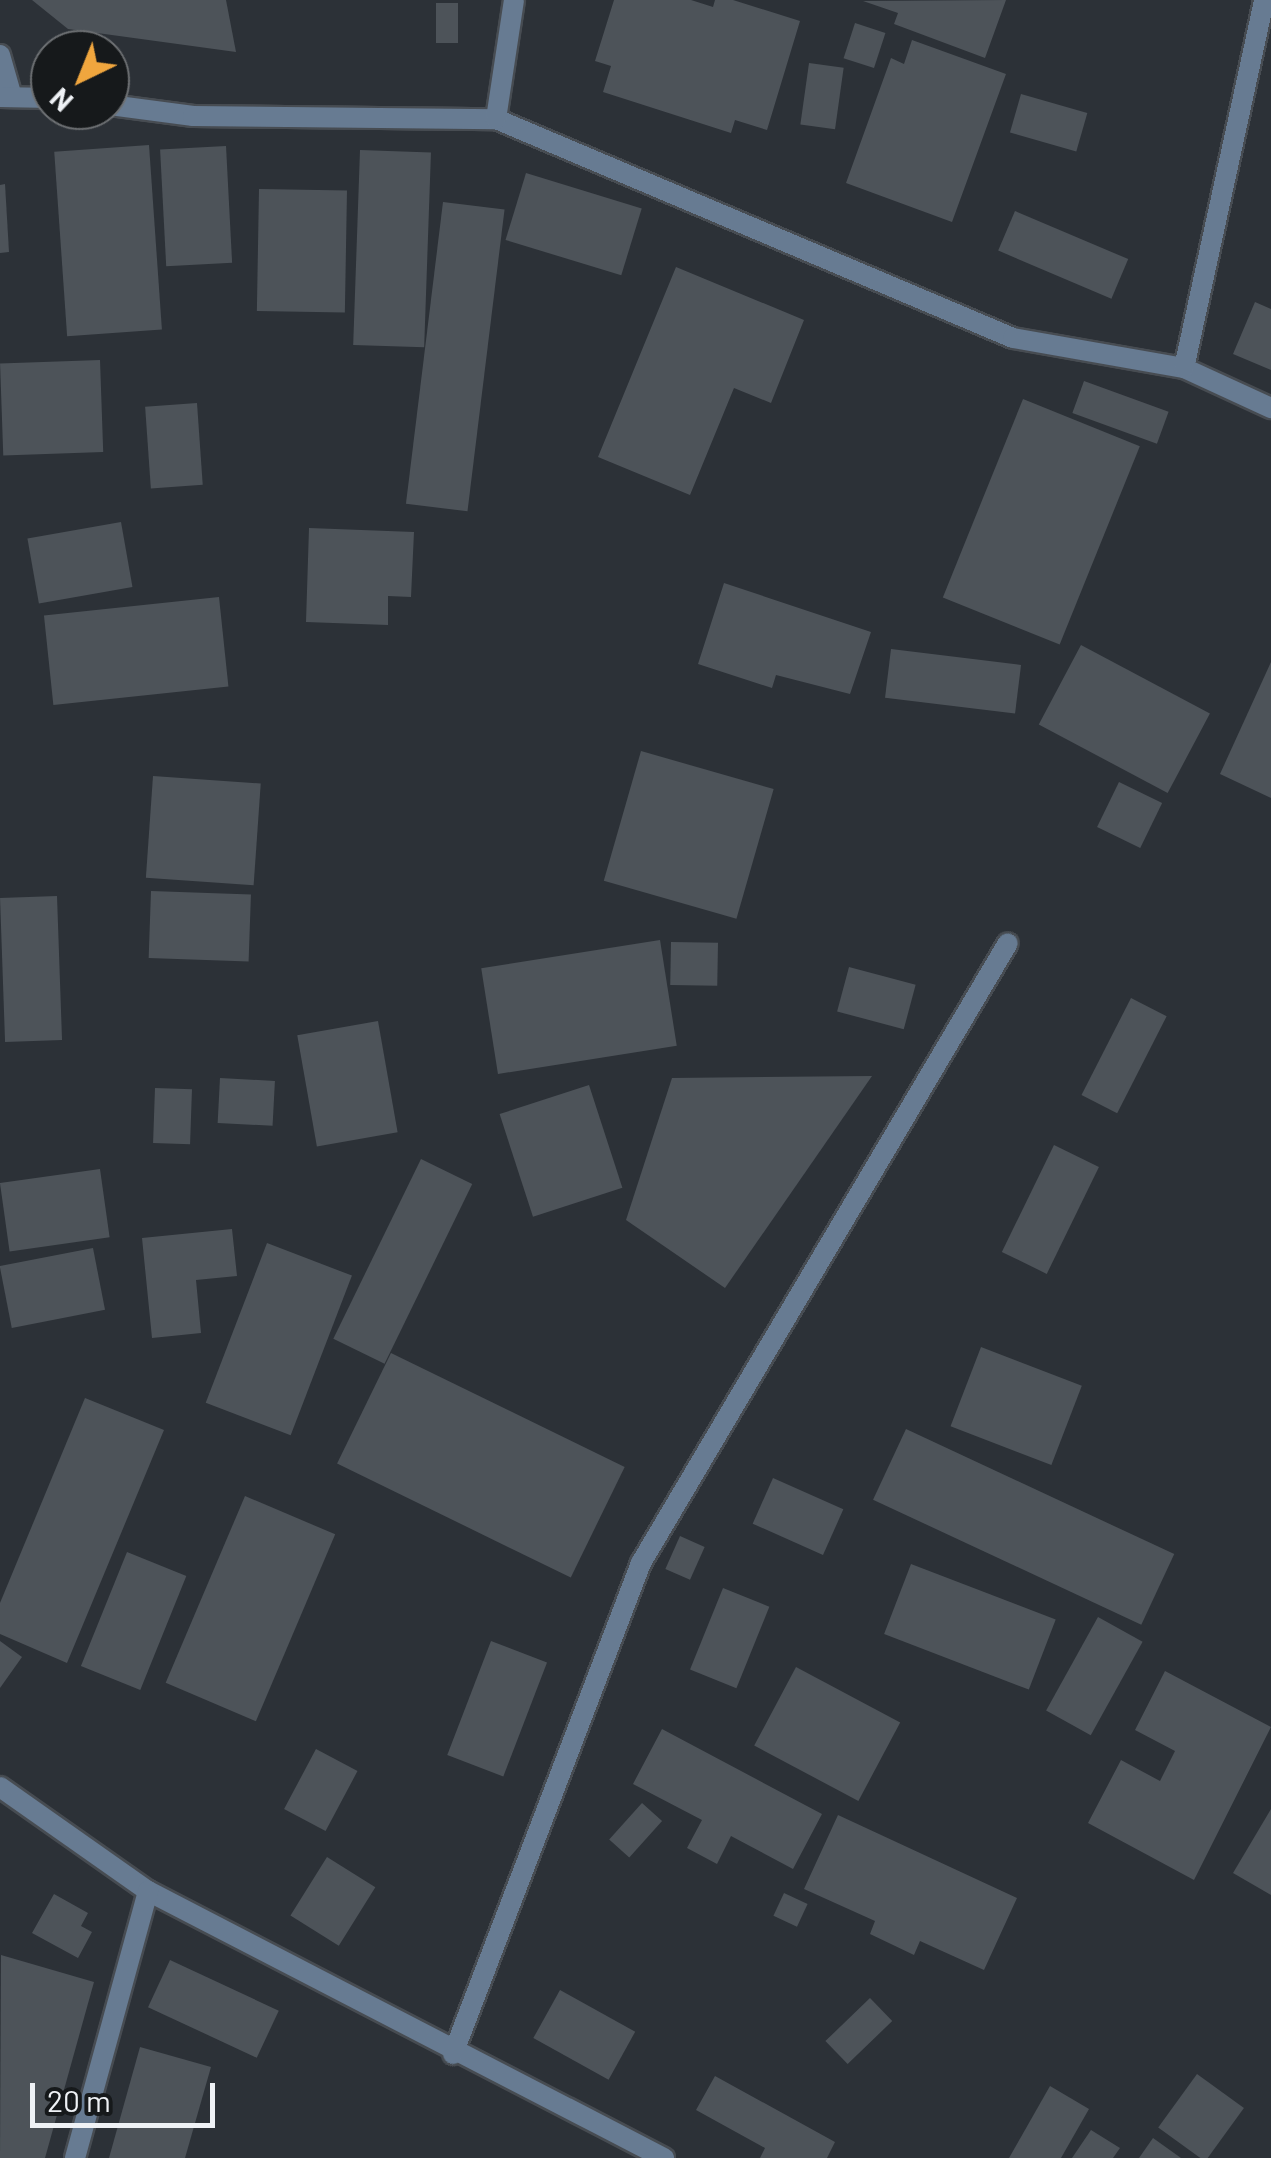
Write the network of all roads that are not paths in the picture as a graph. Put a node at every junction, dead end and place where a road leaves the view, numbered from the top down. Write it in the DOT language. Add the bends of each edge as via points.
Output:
graph roads {
  1 [pos="514,0"];
  2 [pos="1264,0"];
  3 [pos="0,54"];
  4 [pos="5,95"];
  5 [pos="30,97"];
  6 [pos="130,108"];
  7 [pos="496,119"];
  8 [pos="1184,368"];
  9 [pos="1271,408"];
  10 [pos="1008,944"];
  11 [pos="0,1786"];
  12 [pos="148,1891"];
  13 [pos="453,2054"];
  14 [pos="75,2158"];
  15 [pos="664,2158"];
  1 -- 7 [label="street"];
  2 -- 8 [label="street"];
  3 -- 4 [label="street"];
  4 -- 5 [label="street"];
  6 -- 7 [label="street" via="192,116"];
  7 -- 8 [label="street" via="1012,338"];
  8 -- 9 [label="street"];
  10 -- 13 [label="street" via="641,1563"];
  11 -- 12 [label="street"];
  12 -- 13 [label="street"];
  12 -- 14 [label="street"];
  13 -- 15 [label="street"];
}
